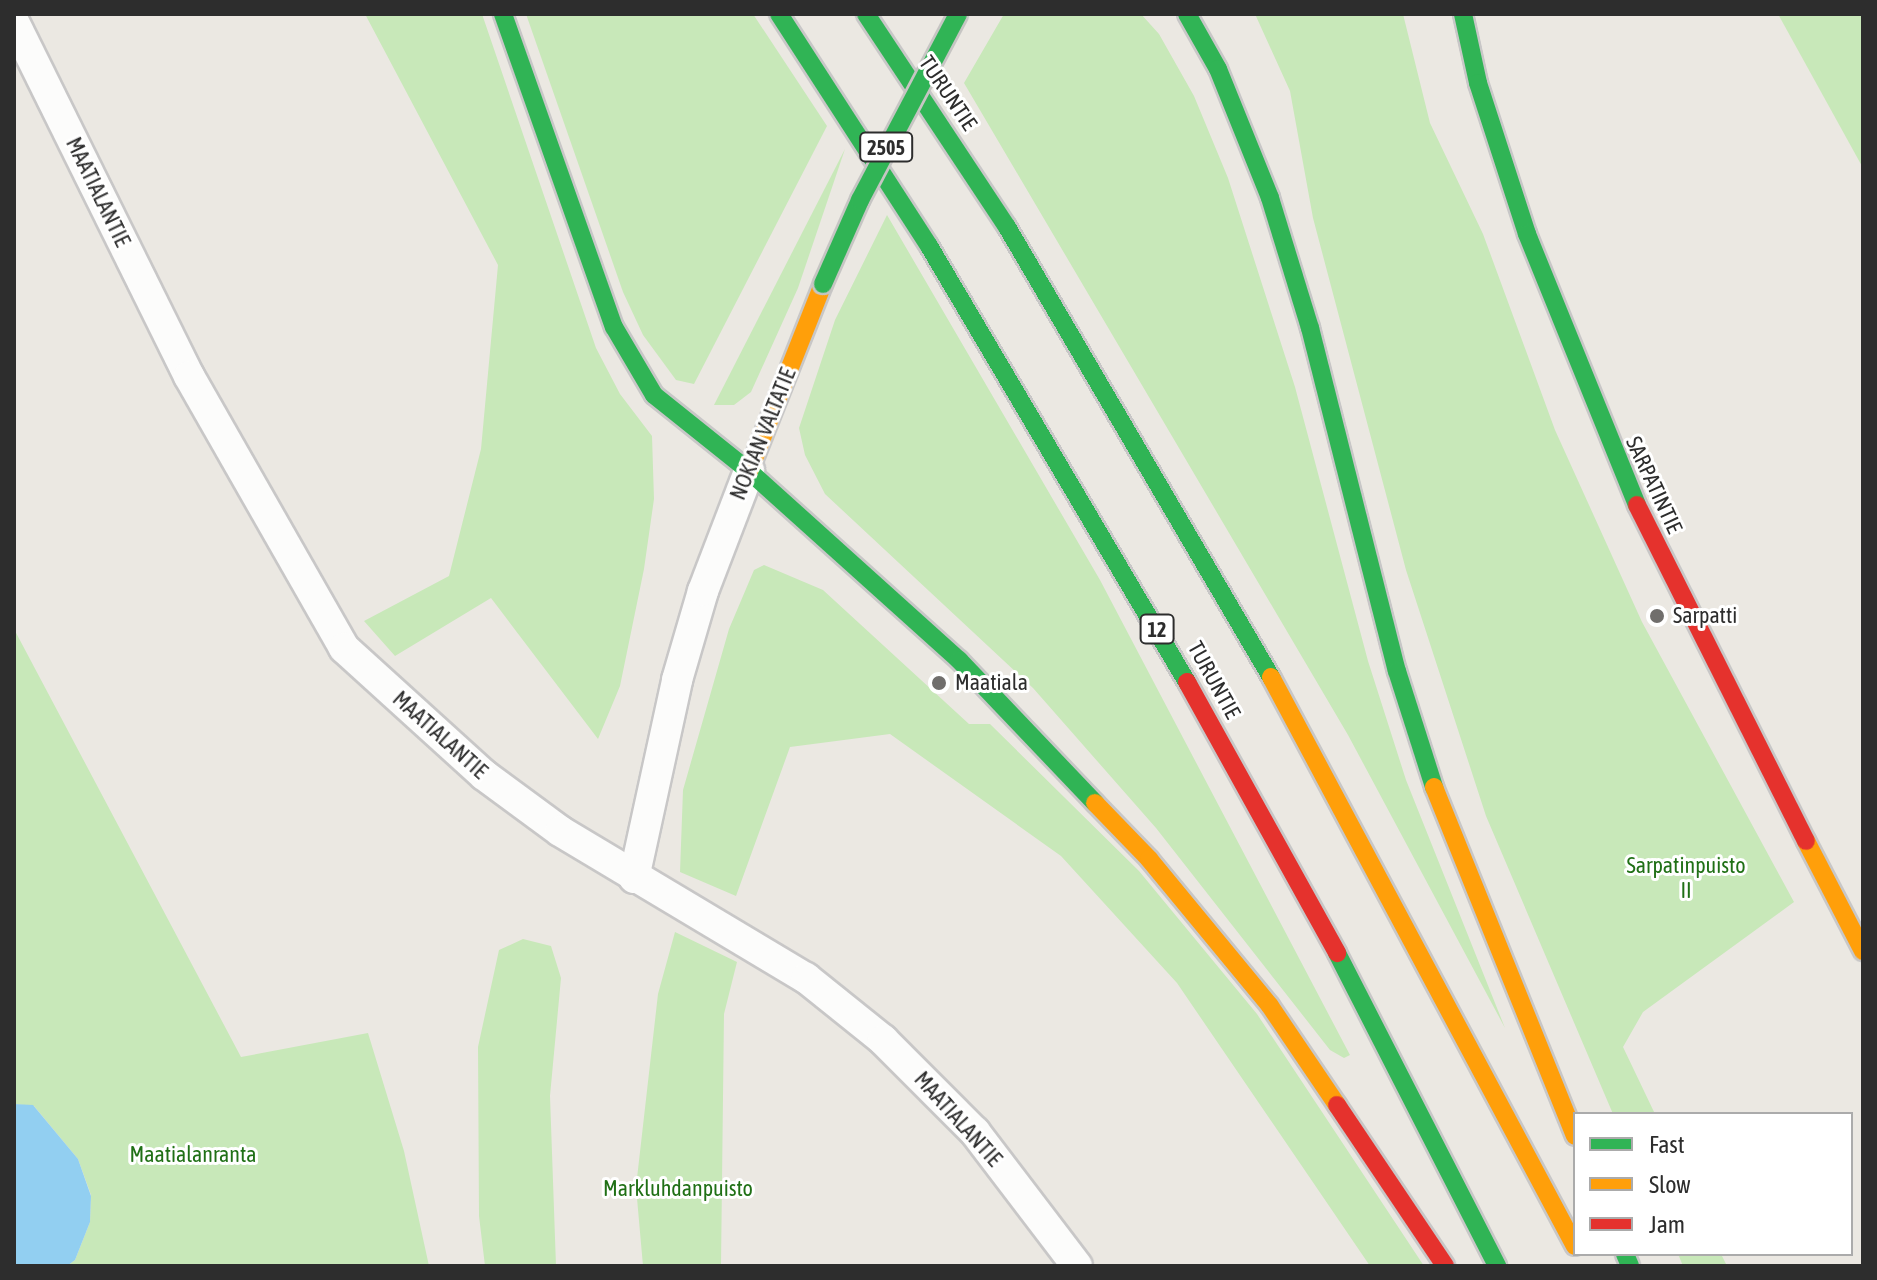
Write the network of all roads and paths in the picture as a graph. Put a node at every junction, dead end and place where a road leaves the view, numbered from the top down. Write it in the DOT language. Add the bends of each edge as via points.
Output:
graph roads {
  1 [pos="503,14"];
  2 [pos="779,14"];
  3 [pos="866,14"];
  4 [pos="958,14"];
  5 [pos="1187,14"];
  6 [pos="1463,14"];
  7 [pos="14,22"];
  8 [pos="749,471"];
  9 [pos="634,878"];
  10 [pos="1863,951"];
  11 [pos="1573,1131"];
  12 [pos="1573,1242"];
  13 [pos="1077,1266"];
  14 [pos="1445,1266"];
  15 [pos="1497,1266"];
  1 -- 8 [label="main road" via="587,254 633,366 654,395"];
  2 -- 15 [label="main road, TURUNTIE / 12" via="929,246 1164,640 1362,999"];
  3 -- 12 [label="main road, TURUNTIE" via="1007,227 1234,608"];
  4 -- 8 [label="main road, NOKIAN VALTATIE / 2505, bridge" via="866,187"];
  5 -- 11 [label="main road" via="1218,69 1270,198 1310,328 1397,671 1446,824"];
  6 -- 10 [label="main road, SARPATINTIE" via="1478,83 1527,234 1600,424 1682,603"];
  7 -- 9 [label="street, MAATIALANTIE" via="189,376 344,648 484,775"];
  8 -- 9 [label="street, NOKIAN VALTATIE" via="703,591 677,680"];
  8 -- 14 [label="main road" via="959,660 1149,859 1270,1006"];
  9 -- 13 [label="street, MAATIALANTIE" via="806,978 880,1037 975,1132"];
}
